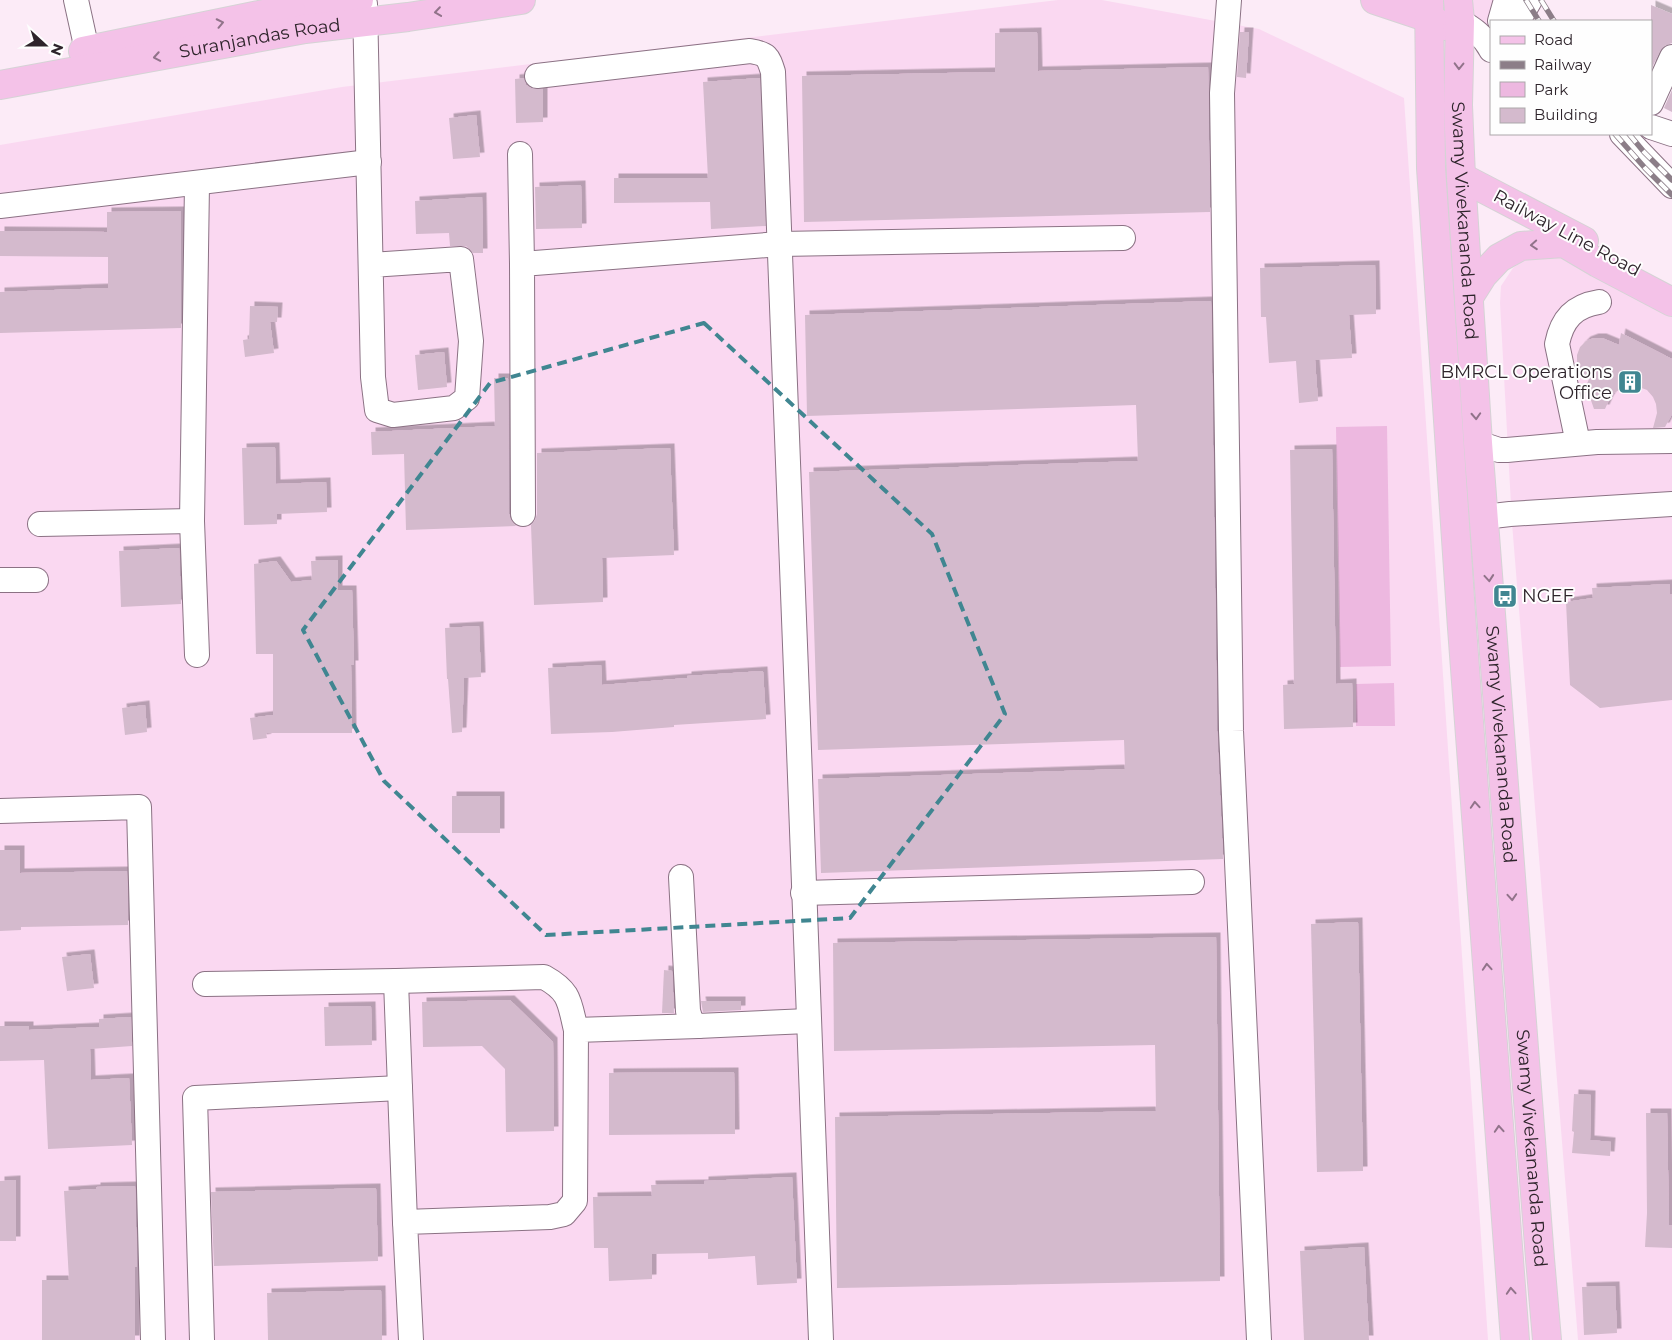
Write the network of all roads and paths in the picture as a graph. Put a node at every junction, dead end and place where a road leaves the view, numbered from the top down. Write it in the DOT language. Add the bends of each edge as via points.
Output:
graph roads {
  1 [pos="76,0"];
  2 [pos="521,0"];
  3 [pos="1229,0"];
  4 [pos="1375,0"];
  5 [pos="1506,0"];
  6 [pos="1530,0"];
  7 [pos="308,3"];
  8 [pos="1427,5"];
  9 [pos="363,7"];
  10 [pos="1459,19"];
  11 [pos="1500,20"];
  12 [pos="1519,20"];
  13 [pos="87,50"];
  14 [pos="1490,51"];
  15 [pos="1672,57"];
  16 [pos="0,66"];
  17 [pos="537,76"];
  18 [pos="0,85"];
  19 [pos="1652,101"];
  20 [pos="1652,127"];
  21 [pos="1672,134"];
  22 [pos="1623,135"];
  23 [pos="520,154"];
  24 [pos="369,162"];
  25 [pos="1461,178"];
  26 [pos="197,184"];
  27 [pos="1672,186"];
  28 [pos="0,206"];
  29 [pos="1123,238"];
  30 [pos="780,244"];
  31 [pos="522,264"];
  32 [pos="371,265"];
  33 [pos="1672,288"];
  34 [pos="1469,297"];
  35 [pos="1599,302"];
  36 [pos="1672,302"];
  37 [pos="1672,442"];
  38 [pos="1478,443"];
  39 [pos="1578,444"];
  40 [pos="1672,504"];
  41 [pos="523,514"];
  42 [pos="1484,517"];
  43 [pos="192,521"];
  44 [pos="40,524"];
  45 [pos="0,580"];
  46 [pos="36,580"];
  47 [pos="197,654"];
  48 [pos="0,811"];
  49 [pos="681,877"];
  50 [pos="1192,882"];
  51 [pos="803,893"];
  52 [pos="396,981"];
  53 [pos="205,984"];
  54 [pos="808,1021"];
  55 [pos="698,1026"];
  56 [pos="576,1030"];
  57 [pos="400,1088"];
  58 [pos="405,1222"];
  59 [pos="153,1340"];
  60 [pos="202,1340"];
  61 [pos="411,1340"];
  62 [pos="821,1340"];
  63 [pos="1259,1340"];
  64 [pos="1515,1340"];
  65 [pos="1547,1340"];
  1 -- 13 [label="street"];
  2 -- 9 [label="main road, Suranjandas Road, one-way" via="408,17"];
  3 -- 63 [label="street" via="1222,93 1231,731"];
  4 -- 8 [label="main road"];
  5 -- 11 [label="street"];
  6 -- 12 [label="street"];
  7 -- 9 [label="main road, Suranjandas Road"];
  13 -- 7 [label="main road, Suranjandas Road, one-way"];
  8 -- 10 [label="main road"];
  64 -- 8 [label="main road, Swamy Vivekananda Road, one-way" via="1432,188"];
  9 -- 18 [label="main road, Suranjandas Road, one-way" via="305,29"];
  9 -- 24 [label="street"];
  10 -- 14 [label="street" via="1482,50"];
  10 -- 25 [label="main road, Swamy Vivekananda Road, one-way"];
  13 -- 16 [label="main road, Suranjandas Road"];
  15 -- 19 [label="street"];
  17 -- 30 [label="street" via="750,51 762,53 769,58 774,72"];
  20 -- 21 [label="street"];
  22 -- 27 [label="street"];
  23 -- 31 [label="street"];
  24 -- 26 [label="street"];
  24 -- 32 [label="street"];
  25 -- 33 [label="main road, Railway Line Road"];
  25 -- 34 [label="main road, Swamy Vivekananda Road"];
  26 -- 28 [label="street"];
  26 -- 43 [label="street"];
  29 -- 30 [label="street"];
  30 -- 31 [label="street"];
  30 -- 51 [label="street"];
  31 -- 41 [label="street"];
  32 -- 32 [label="street" via="373,377 377,410 393,415 454,408 467,398 471,341 461,259"];
  36 -- 34 [label="main road, one-way" via="1564,242 1521,246 1499,258"];
  34 -- 38 [label="main road, Swamy Vivekananda Road, one-way"];
  35 -- 39 [label="street" via="1587,304 1569,316 1557,344"];
  37 -- 39 [label="street"];
  38 -- 39 [label="street" via="1499,450"];
  38 -- 42 [label="main road, Swamy Vivekananda Road"];
  40 -- 42 [label="street"];
  42 -- 65 [label="main road, Swamy Vivekananda Road, one-way"];
  43 -- 44 [label="street"];
  43 -- 47 [label="street"];
  45 -- 46 [label="street"];
  48 -- 59 [label="street" via="139,807"];
  49 -- 55 [label="street" via="688,1011"];
  50 -- 51 [label="street"];
  51 -- 54 [label="street"];
  52 -- 53 [label="street"];
  52 -- 56 [label="street" via="544,976 558,984 568,997"];
  52 -- 57 [label="street"];
  54 -- 55 [label="street"];
  54 -- 62 [label="street"];
  55 -- 56 [label="street"];
  56 -- 58 [label="street" via="574,1201 564,1214"];
  57 -- 58 [label="street"];
  57 -- 60 [label="street" via="195,1098"];
  58 -- 61 [label="street"];
}
